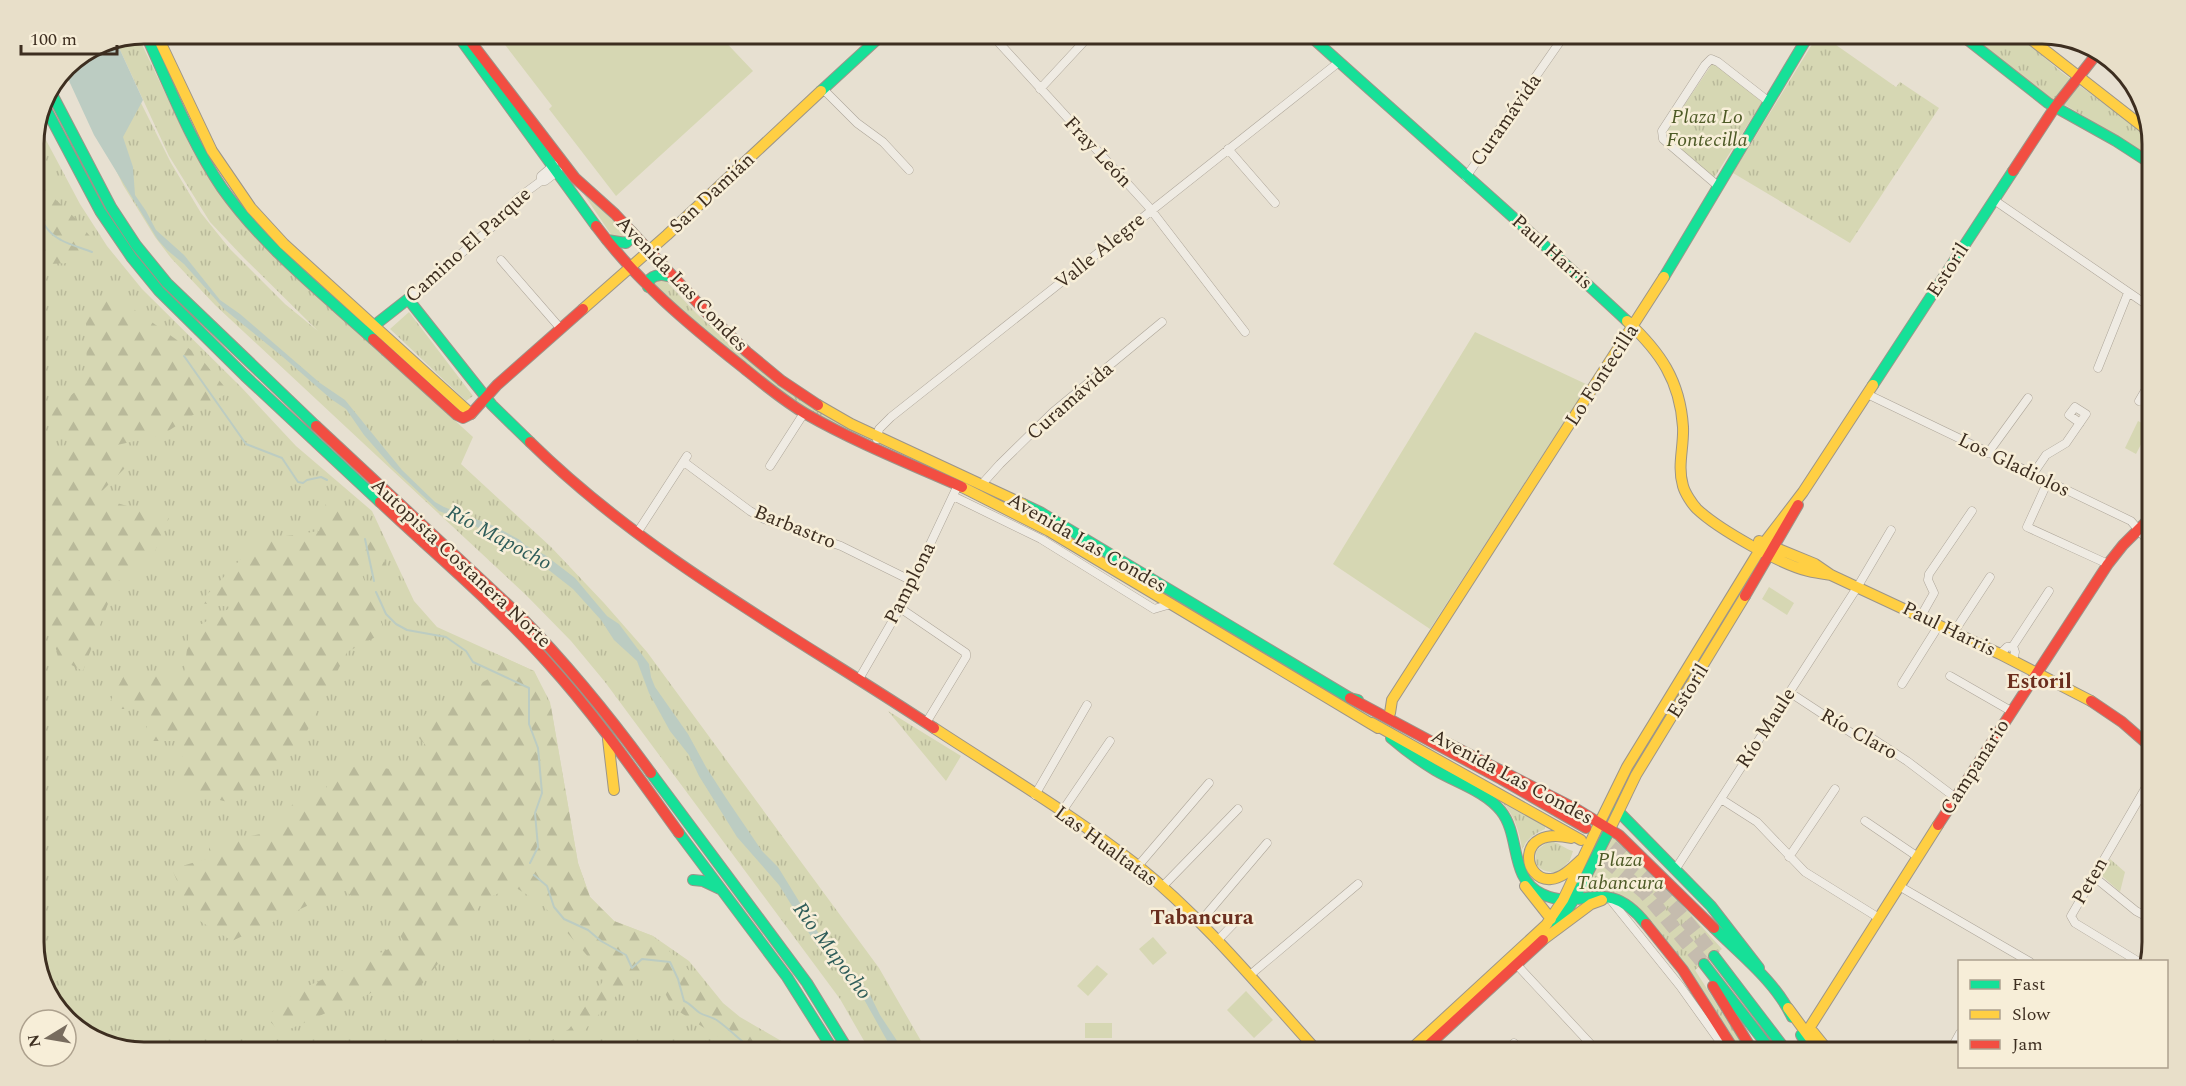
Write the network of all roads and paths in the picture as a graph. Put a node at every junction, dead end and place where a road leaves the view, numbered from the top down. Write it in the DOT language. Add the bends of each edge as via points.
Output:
graph roads {
  1 [pos="150,44"];
  2 [pos="161,44"];
  3 [pos="464,44"];
  4 [pos="472,44"];
  5 [pos="872,44"];
  6 [pos="1000,44"];
  7 [pos="1082,44"];
  8 [pos="1319,44"];
  9 [pos="1558,44"];
  10 [pos="1803,44"];
  11 [pos="1973,44"];
  12 [pos="2037,44"];
  13 [pos="2094,58"];
  14 [pos="1339,62"];
  15 [pos="2078,77"];
  16 [pos="823,89"];
  17 [pos="1040,89"];
  18 [pos="54,98"];
  19 [pos="1768,101"];
  20 [pos="2055,107"];
  21 [pos="49,114"];
  22 [pos="2141,125"];
  23 [pos="1228,149"];
  24 [pos="2142,158"];
  25 [pos="556,168"];
  26 [pos="909,170"];
  27 [pos="1466,177"];
  28 [pos="1718,186"];
  29 [pos="1994,200"];
  30 [pos="1275,203"];
  31 [pos="1151,210"];
  32 [pos="632,231"];
  33 [pos="607,240"];
  34 [pos="649,250"];
  35 [pos="501,260"];
  36 [pos="630,268"];
  37 [pos="675,278"];
  38 [pos="648,286"];
  39 [pos="2128,293"];
  40 [pos="408,299"];
  41 [pos="2142,302"];
  42 [pos="1162,322"];
  43 [pos="1634,325"];
  44 [pos="561,329"];
  45 [pos="372,331"];
  46 [pos="1245,332"];
  47 [pos="2098,368"];
  48 [pos="1867,394"];
  49 [pos="2142,396"];
  50 [pos="487,398"];
  51 [pos="2028,398"];
  52 [pos="2139,401"];
  53 [pos="804,412"];
  54 [pos="471,414"];
  55 [pos="2080,423"];
  56 [pos="877,436"];
  57 [pos="877,449"];
  58 [pos="1988,453"];
  59 [pos="770,466"];
  60 [pos="2033,474"];
  61 [pos="2048,482"];
  62 [pos="958,485"];
  63 [pos="979,488"];
  64 [pos="953,496"];
  65 [pos="1971,512"];
  66 [pos="2142,525"];
  67 [pos="2139,528"];
  68 [pos="1891,530"];
  69 [pos="2142,532"];
  70 [pos="638,533"];
  71 [pos="1767,549"];
  72 [pos="2108,564"];
  73 [pos="1990,577"];
  74 [pos="912,581"];
  75 [pos="1858,586"];
  76 [pos="2049,591"];
  77 [pos="1171,604"];
  78 [pos="900,608"];
  79 [pos="1921,616"];
  80 [pos="1939,625"];
  81 [pos="1954,632"];
  82 [pos="2013,646"];
  83 [pos="2000,654"];
  84 [pos="2013,660"];
  85 [pos="2037,673"];
  86 [pos="1950,676"];
  87 [pos="859,679"];
  88 [pos="1902,684"];
  89 [pos="1789,692"];
  90 [pos="1350,698"];
  91 [pos="1087,705"];
  92 [pos="2011,711"];
  93 [pos="1390,713"];
  94 [pos="926,723"];
  95 [pos="1372,723"];
  96 [pos="607,735"];
  97 [pos="2142,739"];
  98 [pos="1110,741"];
  99 [pos="1209,783"];
  100 [pos="1835,789"];
  101 [pos="614,790"];
  102 [pos="2142,794"];
  103 [pos="1035,795"];
  104 [pos="1721,798"];
  105 [pos="1956,798"];
  106 [pos="1238,809"];
  107 [pos="1618,811"];
  108 [pos="1061,813"];
  109 [pos="1865,821"];
  110 [pos="1600,822"];
  111 [pos="1586,828"];
  112 [pos="1610,829"];
  113 [pos="1267,843"];
  114 [pos="1789,857"];
  115 [pos="1918,857"];
  116 [pos="1582,859"];
  117 [pos="1138,866"];
  118 [pos="1675,870"];
  119 [pos="1522,876"];
  120 [pos="2093,876"];
  121 [pos="693,880"];
  122 [pos="1358,884"];
  123 [pos="1162,886"];
  124 [pos="1899,886"];
  125 [pos="722,890"];
  126 [pos="1609,898"];
  127 [pos="1569,899"];
  128 [pos="2142,914"];
  129 [pos="1241,916"];
  130 [pos="1879,918"];
  131 [pos="1551,919"];
  132 [pos="1200,922"];
  133 [pos="1544,939"];
  134 [pos="1217,940"];
  135 [pos="1714,956"];
  136 [pos="2027,960"];
  137 [pos="2136,960"];
  138 [pos="1704,964"];
  139 [pos="1517,965"];
  140 [pos="1250,975"];
  141 [pos="1708,976"];
  142 [pos="1769,983"];
  143 [pos="1463,1001"];
  144 [pos="1788,1008"];
  145 [pos="1759,1016"];
  146 [pos="1810,1027"];
  147 [pos="1446,1029"];
  148 [pos="828,1042"];
  149 [pos="843,1042"];
  150 [pos="1309,1042"];
  151 [pos="1419,1042"];
  152 [pos="1434,1042"];
  153 [pos="1589,1042"];
  154 [pos="1720,1042"];
  155 [pos="1728,1042"];
  156 [pos="1747,1042"];
  157 [pos="1764,1042"];
  158 [pos="1779,1042"];
  159 [pos="1788,1042"];
  160 [pos="1806,1042"];
  161 [pos="1813,1042"];
  162 [pos="1822,1042"];
  1 -- 45 [label="main road" via="200,151 226,193 269,243"];
  2 -- 45 [label="main road" via="204,136 237,191"];
  3 -- 25 [label="main road, Avenida Las Condes"];
  4 -- 32 [label="main road, Avenida Las Condes" via="574,178"];
  5 -- 16 [label="main road, San Damián"];
  6 -- 17 [label="street, Fray León"];
  7 -- 17 [label="street"];
  8 -- 14 [label="main road, Paul Harris"];
  9 -- 27 [label="street, Curamávida"];
  10 -- 19 [label="main road, Lo Fontecilla"];
  11 -- 20 [label="main road"];
  12 -- 15 [label="main road"];
  13 -- 15 [label="main road, Estoril"];
  14 -- 23 [label="street, Valle Alegre"];
  14 -- 27 [label="main road, Paul Harris"];
  15 -- 20 [label="main road, Estoril"];
  15 -- 22 [label="main road"];
  16 -- 26 [label="street"];
  16 -- 34 [label="main road, San Damián"];
  17 -- 31 [label="street, Fray León"];
  18 -- 149 [label="main road, Autopista Costanera Norte" via="111,207 151,265 246,361 553,649 613,723 812,992"];
  19 -- 28 [label="main road, Lo Fontecilla"];
  19 -- 28 [label="street" via="1711,59 1662,130 1663,139"];
  20 -- 24 [label="main road"];
  20 -- 29 [label="main road, Estoril"];
  21 -- 96 [label="main road, Autopista Costanera Norte" via="100,211 154,285 245,376 525,638"];
  23 -- 30 [label="street"];
  23 -- 31 [label="street, Valle Alegre"];
  25 -- 33 [label="main road, Avenida Las Condes"];
  25 -- 40 [label="street, Camino El Parque" via="541,176 541,181"];
  27 -- 43 [label="main road, Paul Harris"];
  28 -- 43 [label="main road, Lo Fontecilla"];
  29 -- 39 [label="street"];
  29 -- 48 [label="main road, Estoril"];
  31 -- 46 [label="street, Fray León"];
  31 -- 56 [label="street, Valle Alegre" via="891,417"];
  32 -- 33 [label="main road" via="626,243"];
  32 -- 34 [label="main road, Avenida Las Condes"];
  33 -- 36 [label="main road, Avenida Las Condes"];
  34 -- 36 [label="main road, San Damián"];
  34 -- 37 [label="main road, Avenida Las Condes"];
  35 -- 44 [label="street"];
  36 -- 38 [label="main road, Avenida Las Condes"];
  36 -- 44 [label="main road, San Damián"];
  37 -- 38 [label="main road" via="656,274"];
  37 -- 56 [label="main road, Avenida Las Condes" via="742,348 782,381 830,413"];
  38 -- 53 [label="main road, Avenida Las Condes" via="714,345"];
  39 -- 41 [label="street"];
  39 -- 47 [label="street"];
  40 -- 45 [label="main road, Camino El Parque"];
  40 -- 50 [label="main road"];
  42 -- 63 [label="street, Curamávida" via="1053,412"];
  43 -- 71 [label="main road, Paul Harris" via="1659,354 1673,380 1682,421 1681,478 1693,505 1731,534"];
  43 -- 93 [label="main road, Lo Fontecilla" via="1392,700"];
  44 -- 50 [label="main road, San Damián"];
  45 -- 54 [label="main road"];
  45 -- 54 [label="main road" via="457,415 463,418"];
  48 -- 58 [label="street, Los Gladiolos"];
  48 -- 71 [label="main road, Estoril" via="1803,492 1794,513"];
  49 -- 52 [label="street"];
  50 -- 54 [label="main road, San Damián"];
  50 -- 70 [label="main road, Las Hualtatas" via="559,470"];
  51 -- 58 [label="street"];
  53 -- 57 [label="main road, Avenida Las Condes"];
  53 -- 59 [label="street"];
  55 -- 60 [label="street" via="2066,443 2046,455"];
  56 -- 57 [label="street"];
  56 -- 63 [label="main road, Avenida Las Condes"];
  57 -- 62 [label="main road, Avenida Las Condes"];
  58 -- 60 [label="street, Los Gladiolos"];
  60 -- 61 [label="street, Los Gladiolos"];
  61 -- 67 [label="street, Los Gladiolos"];
  61 -- 72 [label="street" via="2027,527"];
  62 -- 63 [label="main road, Avenida Las Condes"];
  62 -- 64 [label="street, Pamplona"];
  63 -- 77 [label="main road, Avenida Las Condes"];
  63 -- 90 [label="main road, Avenida Las Condes" via="989,495 1001,492 1055,520"];
  64 -- 74 [label="street, Pamplona"];
  64 -- 77 [label="street, Avenida Las Condes" via="1041,539 1154,609"];
  65 -- 79 [label="street" via="1929,574 1934,593"];
  66 -- 67 [label="main road, Campanario"];
  67 -- 69 [label="street, Los Gladiolos"];
  67 -- 72 [label="main road, Campanario"];
  68 -- 75 [label="street, Río Maule"];
  70 -- 74 [label="street, Barbastro" via="686,459 764,519 841,546"];
  70 -- 87 [label="main road, Las Hualtatas" via="685,568"];
  71 -- 75 [label="main road, Paul Harris" via="1807,571"];
  71 -- 107 [label="main road, Estoril" via="1710,656"];
  71 -- 110 [label="main road, Estoril" via="1629,764"];
  72 -- 85 [label="main road, Campanario"];
  73 -- 81 [label="street"];
  74 -- 78 [label="street, Pamplona"];
  75 -- 79 [label="main road, Paul Harris"];
  75 -- 89 [label="street, Río Maule"];
  76 -- 82 [label="street"];
  77 -- 95 [label="main road, Avenida Las Condes"];
  78 -- 87 [label="street, Pamplona"];
  78 -- 94 [label="street" via="966,653"];
  79 -- 80 [label="main road, Paul Harris"];
  80 -- 81 [label="main road, Paul Harris"];
  80 -- 88 [label="street"];
  81 -- 83 [label="main road, Paul Harris"];
  82 -- 83 [label="street"];
  82 -- 84 [label="street"];
  83 -- 84 [label="main road, Paul Harris"];
  84 -- 85 [label="main road, Paul Harris"];
  85 -- 92 [label="main road, Campanario"];
  85 -- 97 [label="main road, Paul Harris" via="2095,703"];
  86 -- 92 [label="street"];
  87 -- 94 [label="main road, Las Hualtatas"];
  89 -- 104 [label="street, Río Maule"];
  89 -- 105 [label="street, Río Claro" via="1855,735 1864,734 1907,761"];
  90 -- 93 [label="main road, Avenida Las Condes" via="1364,700"];
  90 -- 111 [label="main road"];
  91 -- 103 [label="street"];
  92 -- 105 [label="main road, Campanario"];
  93 -- 110 [label="main road, Avenida Las Condes"];
  94 -- 103 [label="main road, Las Hualtatas"];
  95 -- 116 [label="main road" via="1581,840 1543,837 1532,846 1529,861 1536,875 1553,880 1570,872"];
  95 -- 119 [label="main road, Avenida Las Condes" via="1422,762 1498,807 1513,832"];
  96 -- 101 [label="main road"];
  96 -- 125 [label="main road, Autopista Costanera Norte"];
  98 -- 108 [label="street"];
  99 -- 117 [label="street"];
  100 -- 114 [label="street"];
  102 -- 120 [label="street, Peten"];
  103 -- 108 [label="main road, Las Hualtatas"];
  104 -- 114 [label="street" via="1756,822"];
  104 -- 118 [label="street, Río Maule"];
  105 -- 115 [label="main road, Campanario"];
  106 -- 123 [label="street"];
  107 -- 112 [label="main road, Estoril"];
  107 -- 118 [label="main road, Avenida Las Condes"];
  108 -- 117 [label="main road, Las Hualtatas"];
  109 -- 115 [label="street"];
  110 -- 112 [label="main road, Avenida Las Condes"];
  110 -- 116 [label="main road, Estoril"];
  112 -- 127 [label="main road, Estoril"];
  112 -- 142 [label="main road, Avenida Las Condes"];
  113 -- 132 [label="street"];
  114 -- 130 [label="street" via="1805,872"];
  115 -- 124 [label="main road, Campanario"];
  116 -- 127 [label="main road, Estoril"];
  117 -- 123 [label="main road, Las Hualtatas"];
  118 -- 142 [label="main road, Avenida Las Condes" via="1723,921"];
  119 -- 127 [label="main road" via="1541,894"];
  119 -- 131 [label="main road, Avenida Las Condes" via="1531,896"];
  120 -- 128 [label="street"];
  120 -- 137 [label="street, Peten" via="2072,912 2073,920"];
  121 -- 125 [label="main road"];
  122 -- 140 [label="street"];
  123 -- 132 [label="main road, Las Hualtatas"];
  124 -- 130 [label="main road, Campanario"];
  124 -- 136 [label="street"];
  125 -- 148 [label="main road, Autopista Costanera Norte"];
  126 -- 127 [label="main road"];
  126 -- 133 [label="main road" via="1591,904"];
  126 -- 154 [label="street"];
  126 -- 155 [label="main road" via="1638,914 1686,975"];
  127 -- 131 [label="main road"];
  127 -- 133 [label="main road"];
  129 -- 134 [label="street"];
  130 -- 146 [label="main road, Campanario"];
  131 -- 143 [label="main road"];
  132 -- 134 [label="main road, Las Hualtatas"];
  133 -- 139 [label="main road"];
  134 -- 140 [label="main road, Las Hualtatas"];
  135 -- 145 [label="main road"];
  138 -- 157 [label="main road"];
  139 -- 147 [label="main road"];
  139 -- 153 [label="street"];
  140 -- 150 [label="main road, Las Hualtatas"];
  141 -- 156 [label="main road"];
  142 -- 144 [label="main road, Avenida Las Condes"];
  143 -- 147 [label="main road"];
  143 -- 151 [label="main road"];
  144 -- 146 [label="main road, Avenida Las Condes"];
  144 -- 160 [label="main road, Avenida Las Condes"];
  144 -- 161 [label="main road"];
  145 -- 158 [label="main road"];
  145 -- 159 [label="main road"];
  146 -- 162 [label="main road, Avenida Las Condes"];
  147 -- 152 [label="main road"];
}
